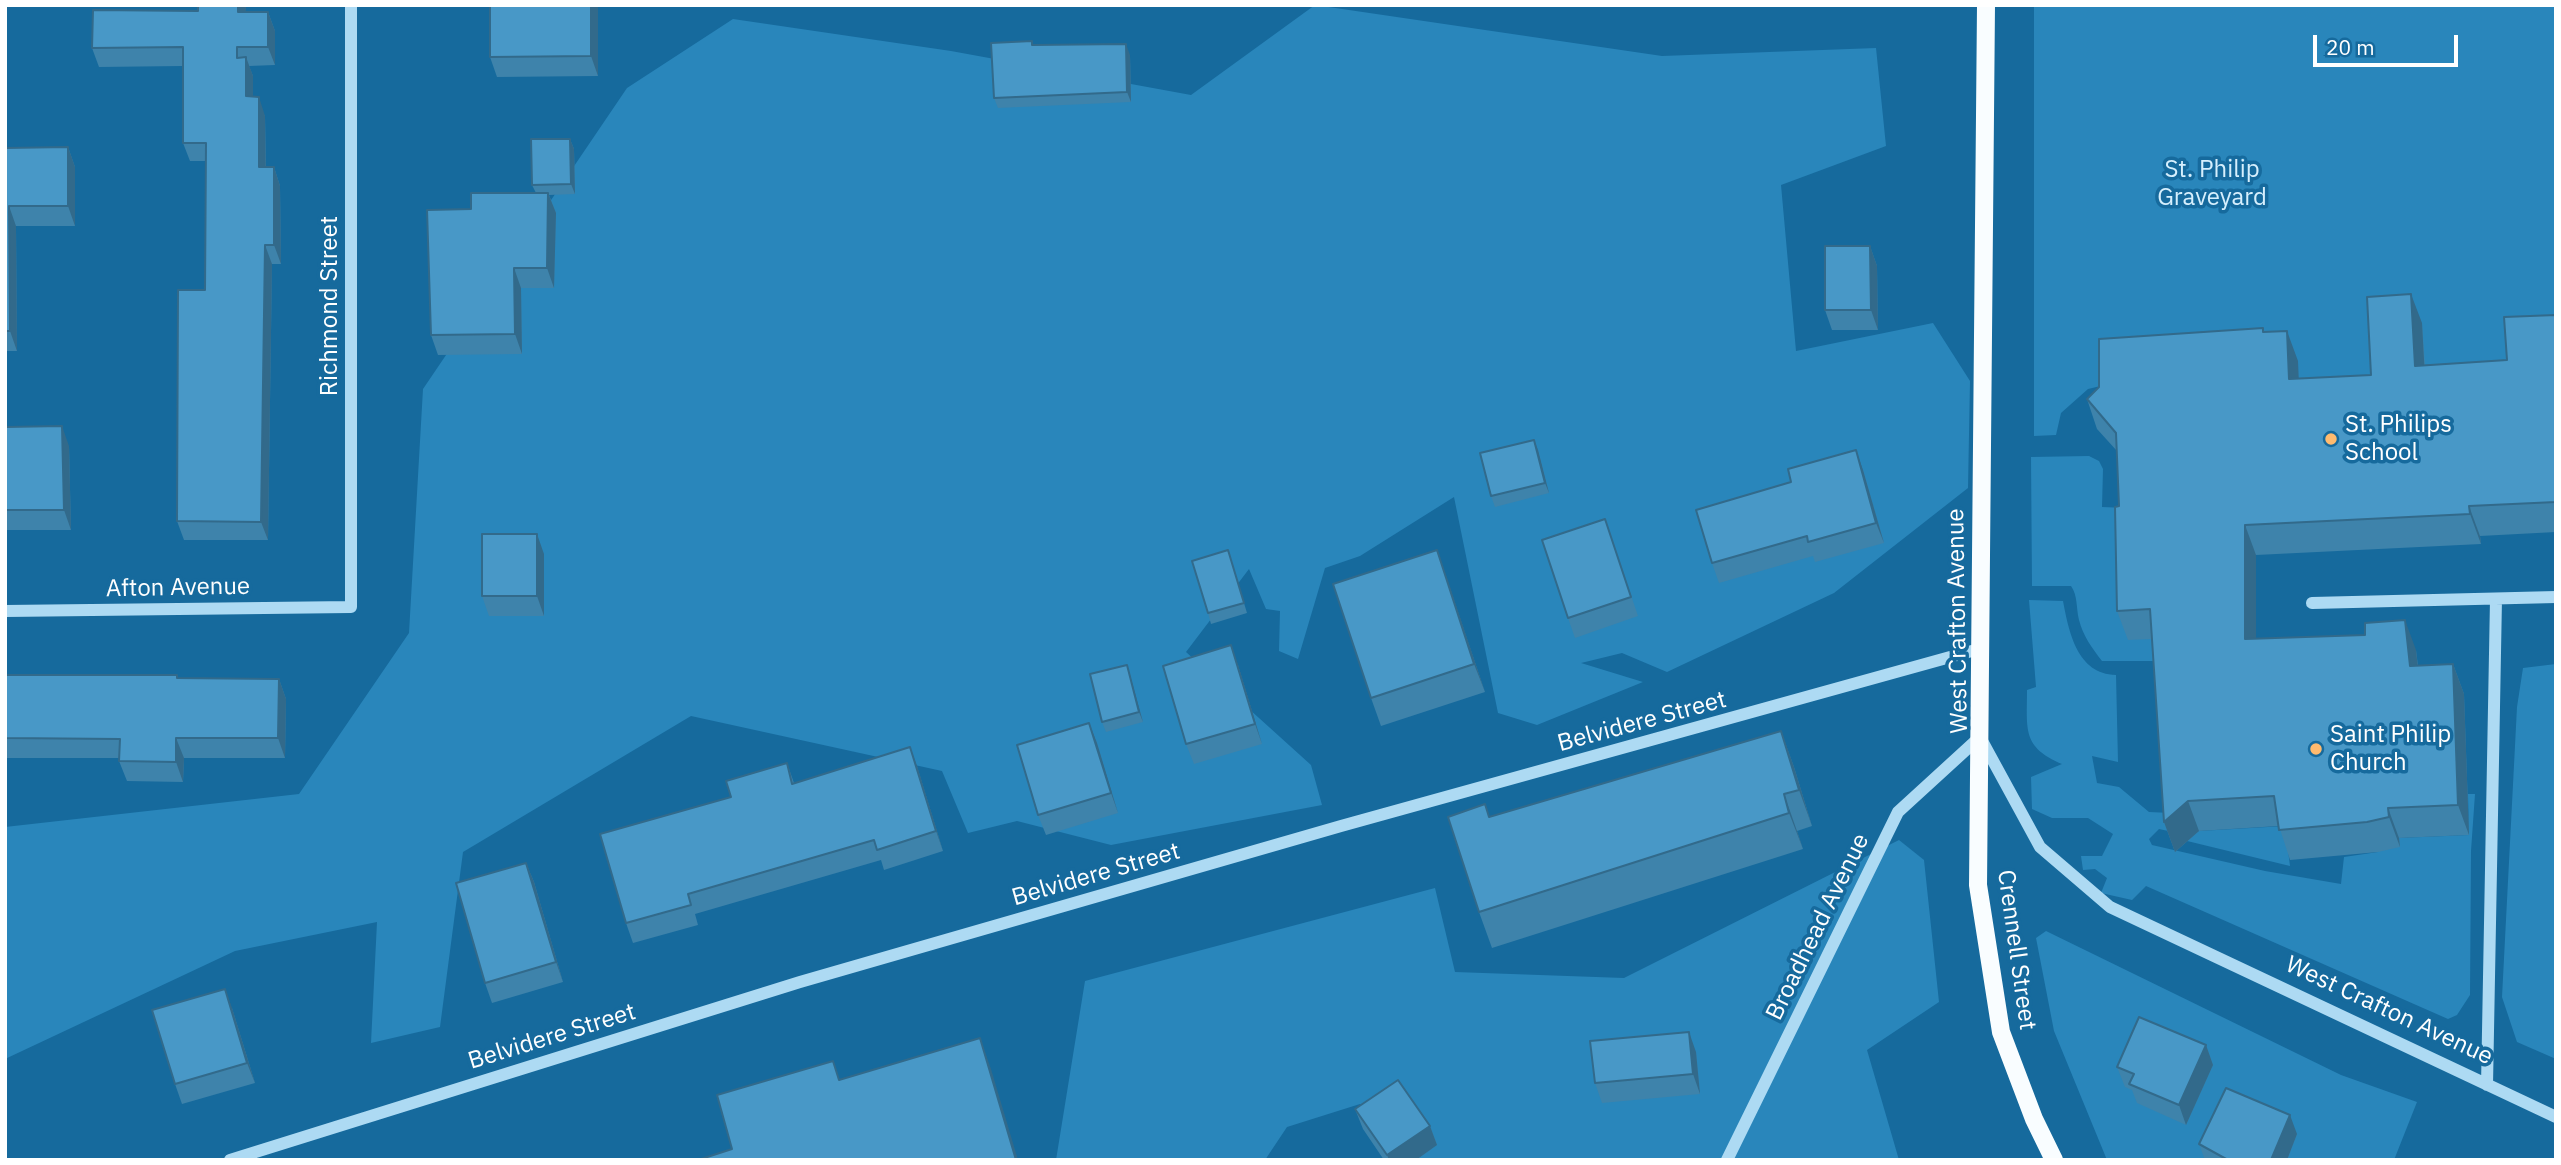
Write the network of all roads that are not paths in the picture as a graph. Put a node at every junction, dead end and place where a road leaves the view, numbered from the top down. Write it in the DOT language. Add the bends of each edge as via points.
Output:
graph roads {
  1 [pos="351,5"];
  2 [pos="1986,5"];
  3 [pos="2556,597"];
  4 [pos="2496,599"];
  5 [pos="2312,603"];
  6 [pos="351,607"];
  7 [pos="5,611"];
  8 [pos="1979,649"];
  9 [pos="1980,737"];
  10 [pos="2487,1085"];
  11 [pos="2556,1117"];
  12 [pos="230,1160"];
  13 [pos="1727,1160"];
  14 [pos="2054,1160"];
  1 -- 6 [label="street, Richmond Street"];
  2 -- 8 [label="main road, West Crafton Avenue"];
  3 -- 4 [label="street"];
  4 -- 5 [label="street"];
  4 -- 10 [label="street"];
  6 -- 7 [label="street, Afton Avenue"];
  8 -- 9 [label="main road, West Crafton Avenue"];
  8 -- 12 [label="street, Belvidere Street" via="813,978"];
  9 -- 10 [label="street, West Crafton Avenue" via="2040,847 2110,907"];
  9 -- 13 [label="street, Broadhead Avenue" via="1898,812"];
  9 -- 14 [label="main road, Crennell Street" via="1978,885 2001,1032"];
  10 -- 11 [label="street, West Crafton Avenue"];
}
